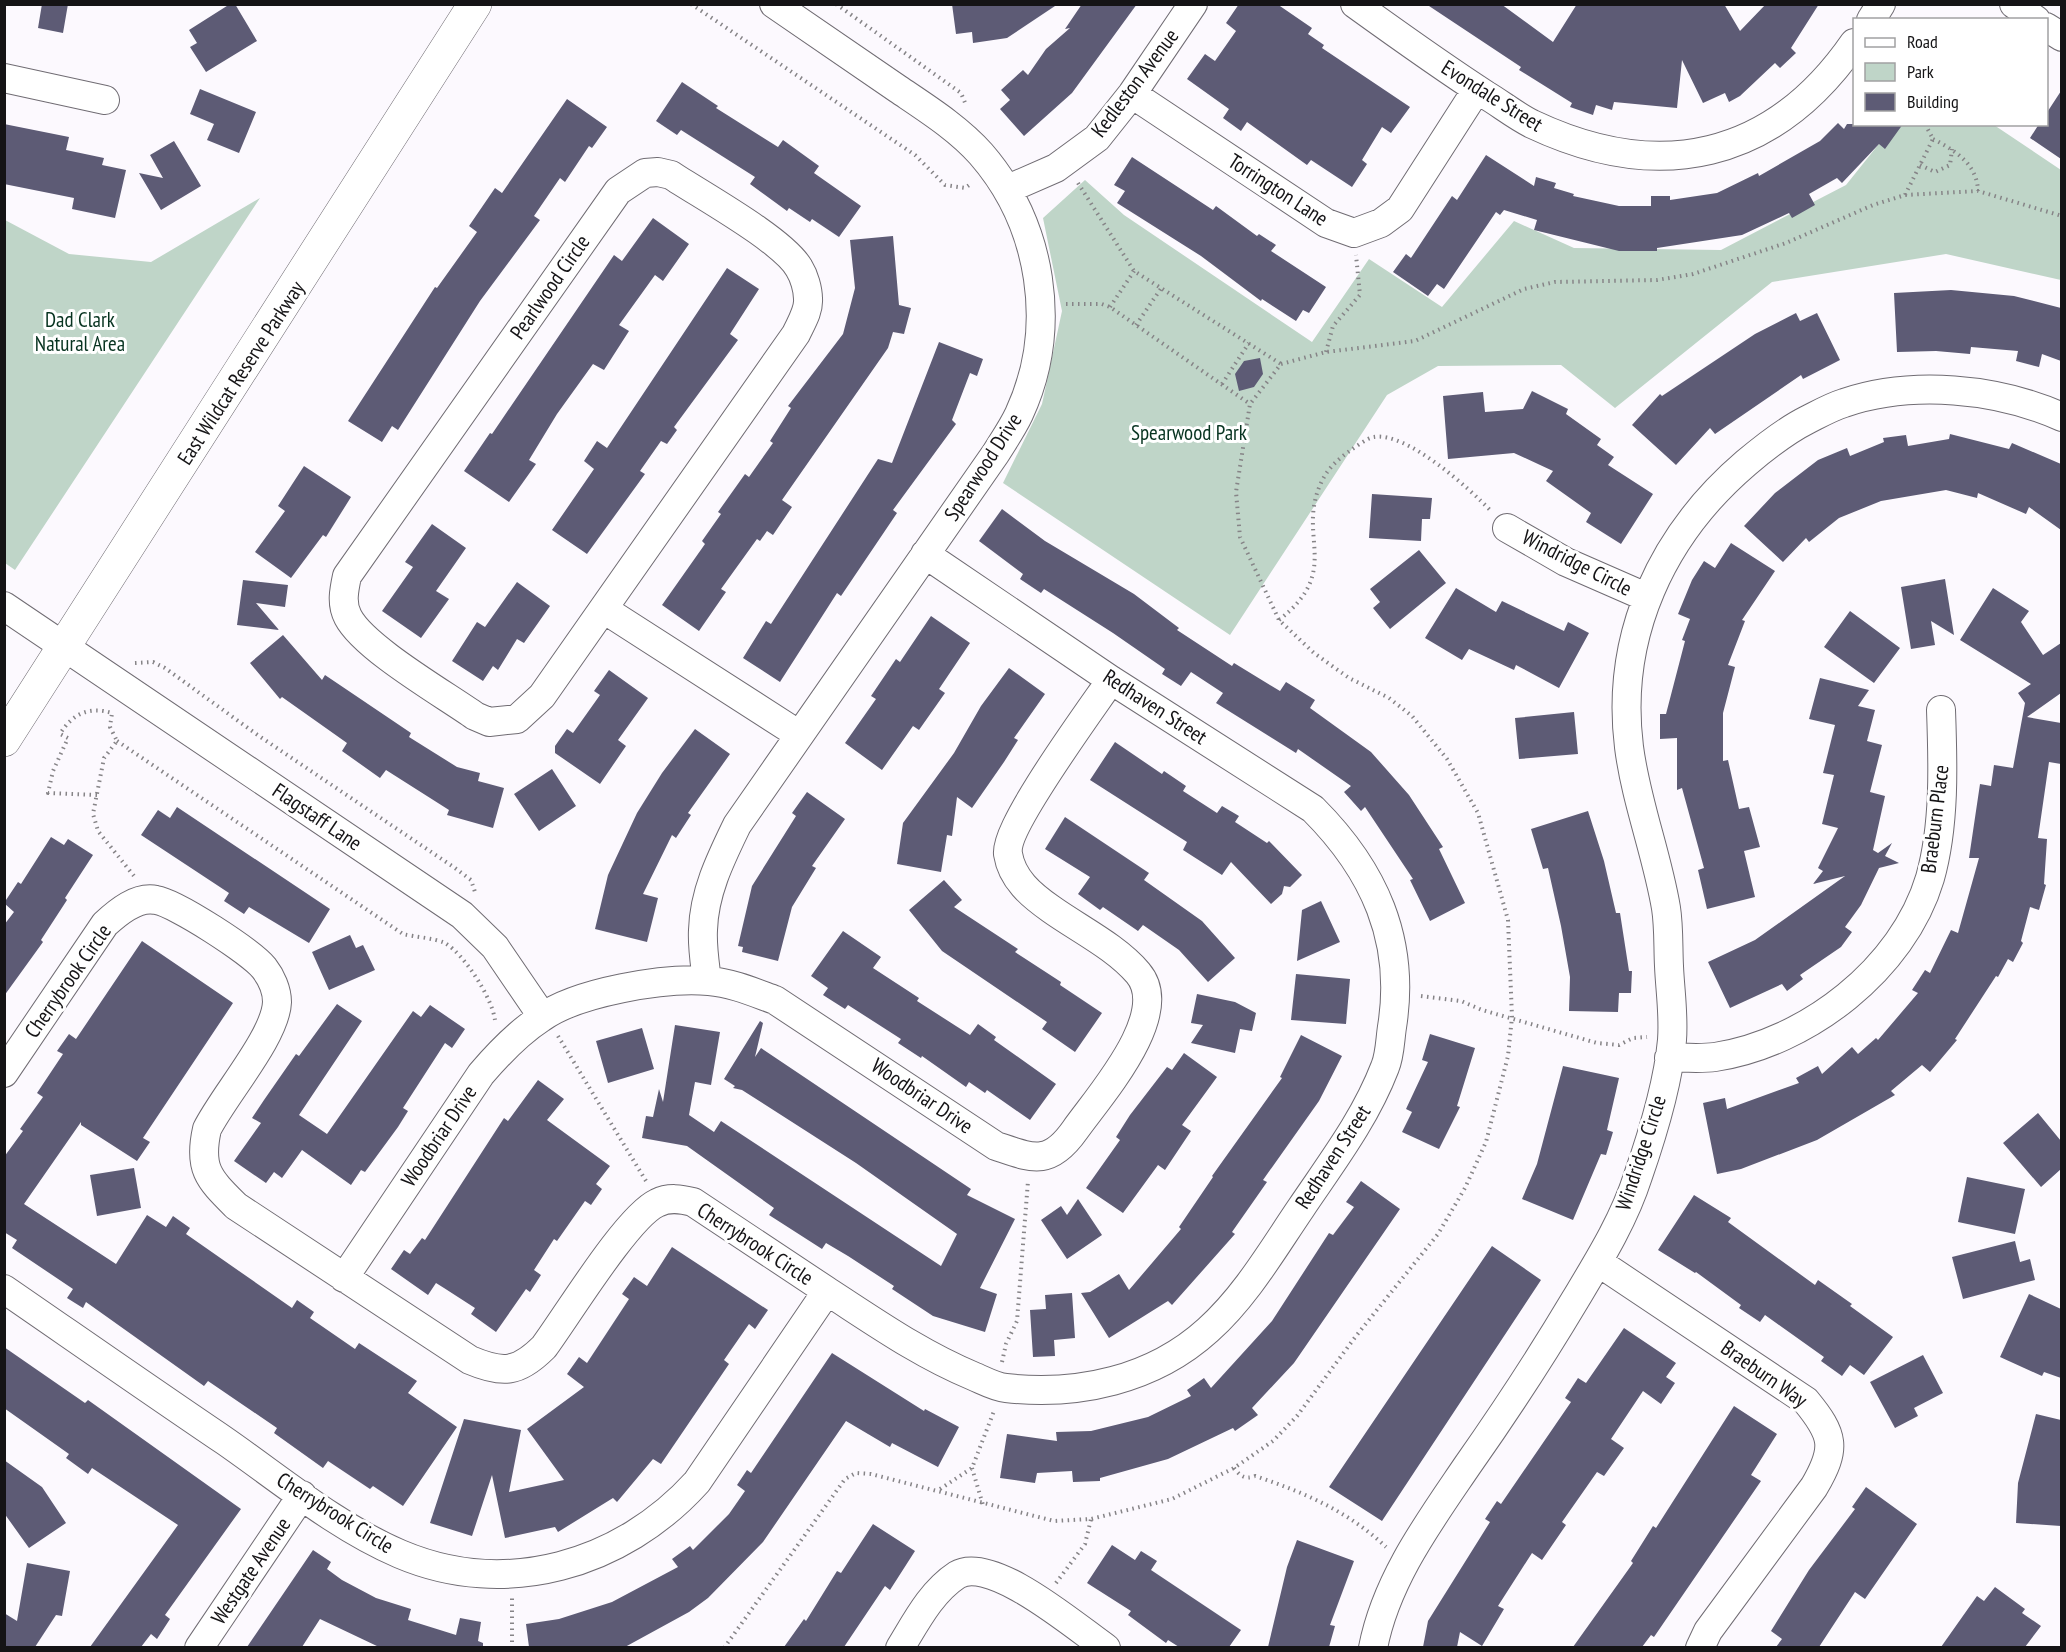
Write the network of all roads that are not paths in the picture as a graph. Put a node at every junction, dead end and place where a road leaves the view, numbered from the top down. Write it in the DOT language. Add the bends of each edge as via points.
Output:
graph roads {
  1 [pos="475,4"];
  2 [pos="774,4"];
  3 [pos="1193,4"];
  4 [pos="1355,4"];
  5 [pos="1881,4"];
  6 [pos="2013,4"];
  7 [pos="1872,18"];
  8 [pos="2033,18"];
  9 [pos="2048,28"];
  10 [pos="2061,37"];
  11 [pos="1853,44"];
  12 [pos="4,78"];
  13 [pos="1477,89"];
  14 [pos="1132,94"];
  15 [pos="105,100"];
  16 [pos="1008,189"];
  17 [pos="2061,417"];
  18 [pos="1507,528"];
  19 [pos="925,554"];
  20 [pos="1646,597"];
  21 [pos="4,606"];
  22 [pos="605,610"];
  23 [pos="64,646"];
  24 [pos="1111,680"];
  25 [pos="1941,710"];
  26 [pos="798,734"];
  27 [pos="4,740"];
  28 [pos="707,981"];
  29 [pos="543,1016"];
  30 [pos="1671,1046"];
  31 [pos="4,1073"];
  32 [pos="1598,1262"];
  33 [pos="344,1278"];
  34 [pos="4,1289"];
  35 [pos="827,1291"];
  36 [pos="302,1495"];
  37 [pos="200,1647"];
  38 [pos="900,1647"];
  39 [pos="1106,1647"];
  40 [pos="1373,1647"];
  41 [pos="1700,1647"];
  1 -- 23 [label="main road, East Wildcat Reserve Parkway"];
  2 -- 16 [label="street, Spearwood Drive" via="934,114 980,153"];
  3 -- 14 [label="street, Kedleston Avenue"];
  4 -- 13 [label="street, Evondale Street"];
  5 -- 7 [label="street"];
  6 -- 8 [label="street"];
  9 -- 10 [label="street"];
  11 -- 13 [label="street, Evondale Street" via="1812,93 1768,128 1710,151 1686,154 1638,155 1573,141 1530,123"];
  12 -- 15 [label="street"];
  13 -- 14 [label="street, Torrington Lane" via="1400,209 1381,223 1354,233 1326,223"];
  14 -- 16 [label="street, Kedleston Avenue" via="1096,138 1056,168"];
  16 -- 19 [label="street, Spearwood Drive" via="1027,232 1042,304 1035,362 1019,413 996,453"];
  17 -- 20 [label="street, Windridge Circle" via="2033,404 1952,391 1875,394 1841,403 1797,425 1721,484 1690,519"];
  18 -- 20 [label="street, Windridge Circle" via="1566,562"];
  19 -- 24 [label="street, Redhaven Street"];
  19 -- 26 [label="street, Spearwood Drive"];
  20 -- 30 [label="street, Windridge Circle" via="1631,653 1629,744 1667,910"];
  21 -- 23 [label="street, Flagstaff Lane"];
  22 -- 22 [label="street, Pearlwood Circle" via="542,696 516,719 489,722 368,642 348,617 344,591 347,576 618,191 645,173 658,172 671,175 789,255 799,268 809,301 796,334"];
  22 -- 26 [label="street"];
  23 -- 27 [label="main road, East Wildcat Reserve Parkway"];
  23 -- 29 [label="street, Flagstaff Lane" via="462,915 495,947"];
  24 -- 28 [label="street, Woodbriar Drive" via="1017,821 1008,852 1015,876 1037,900 1129,963 1148,988 1149,1001 1141,1032 1128,1055 1069,1139 1055,1151 1030,1158 996,1146 775,1000 734,985"];
  24 -- 35 [label="street, Redhaven Street" via="1313,809 1341,837 1374,890 1391,945 1397,996 1386,1065 1360,1121 1250,1282 1208,1330 1168,1358 1122,1379 1099,1386 1051,1391 1001,1387 932,1359"];
  25 -- 30 [label="street, Braeburn Place" via="1943,760 1936,849 1929,879 1899,940 1875,971 1849,995 1786,1036 1715,1057"];
  26 -- 28 [label="street, Spearwood Drive" via="737,825 715,870 702,932"];
  28 -- 29 [label="street, Woodbriar Drive" via="617,990"];
  29 -- 33 [label="street, Woodbriar Drive" via="501,1051 481,1074"];
  30 -- 32 [label="street, Windridge Circle" via="1636,1182"];
  31 -- 33 [label="street, Cherrybrook Circle" via="105,924 120,910 139,901 155,899 172,906 250,955 264,969 277,998 271,1026 207,1129 203,1148 209,1179 237,1206"];
  32 -- 40 [label="street, Windridge Circle" via="1532,1372 1429,1522 1388,1595"];
  32 -- 41 [label="street, Braeburn Way" via="1806,1401 1824,1423 1830,1443 1827,1466 1814,1487"];
  33 -- 35 [label="street, Cherrybrook Circle" via="470,1360 489,1368 512,1369 532,1359 544,1347 631,1225 656,1204 676,1198 693,1202"];
  34 -- 36 [label="street, Cherrybrook Circle"];
  35 -- 36 [label="street, Cherrybrook Circle" via="697,1482 680,1501 642,1530 601,1554 558,1568 512,1574 450,1569 402,1555"];
  36 -- 37 [label="street, Westgate Avenue"];
  38 -- 39 [label="street" via="935,1593 959,1574 984,1571 1009,1580"];
}
